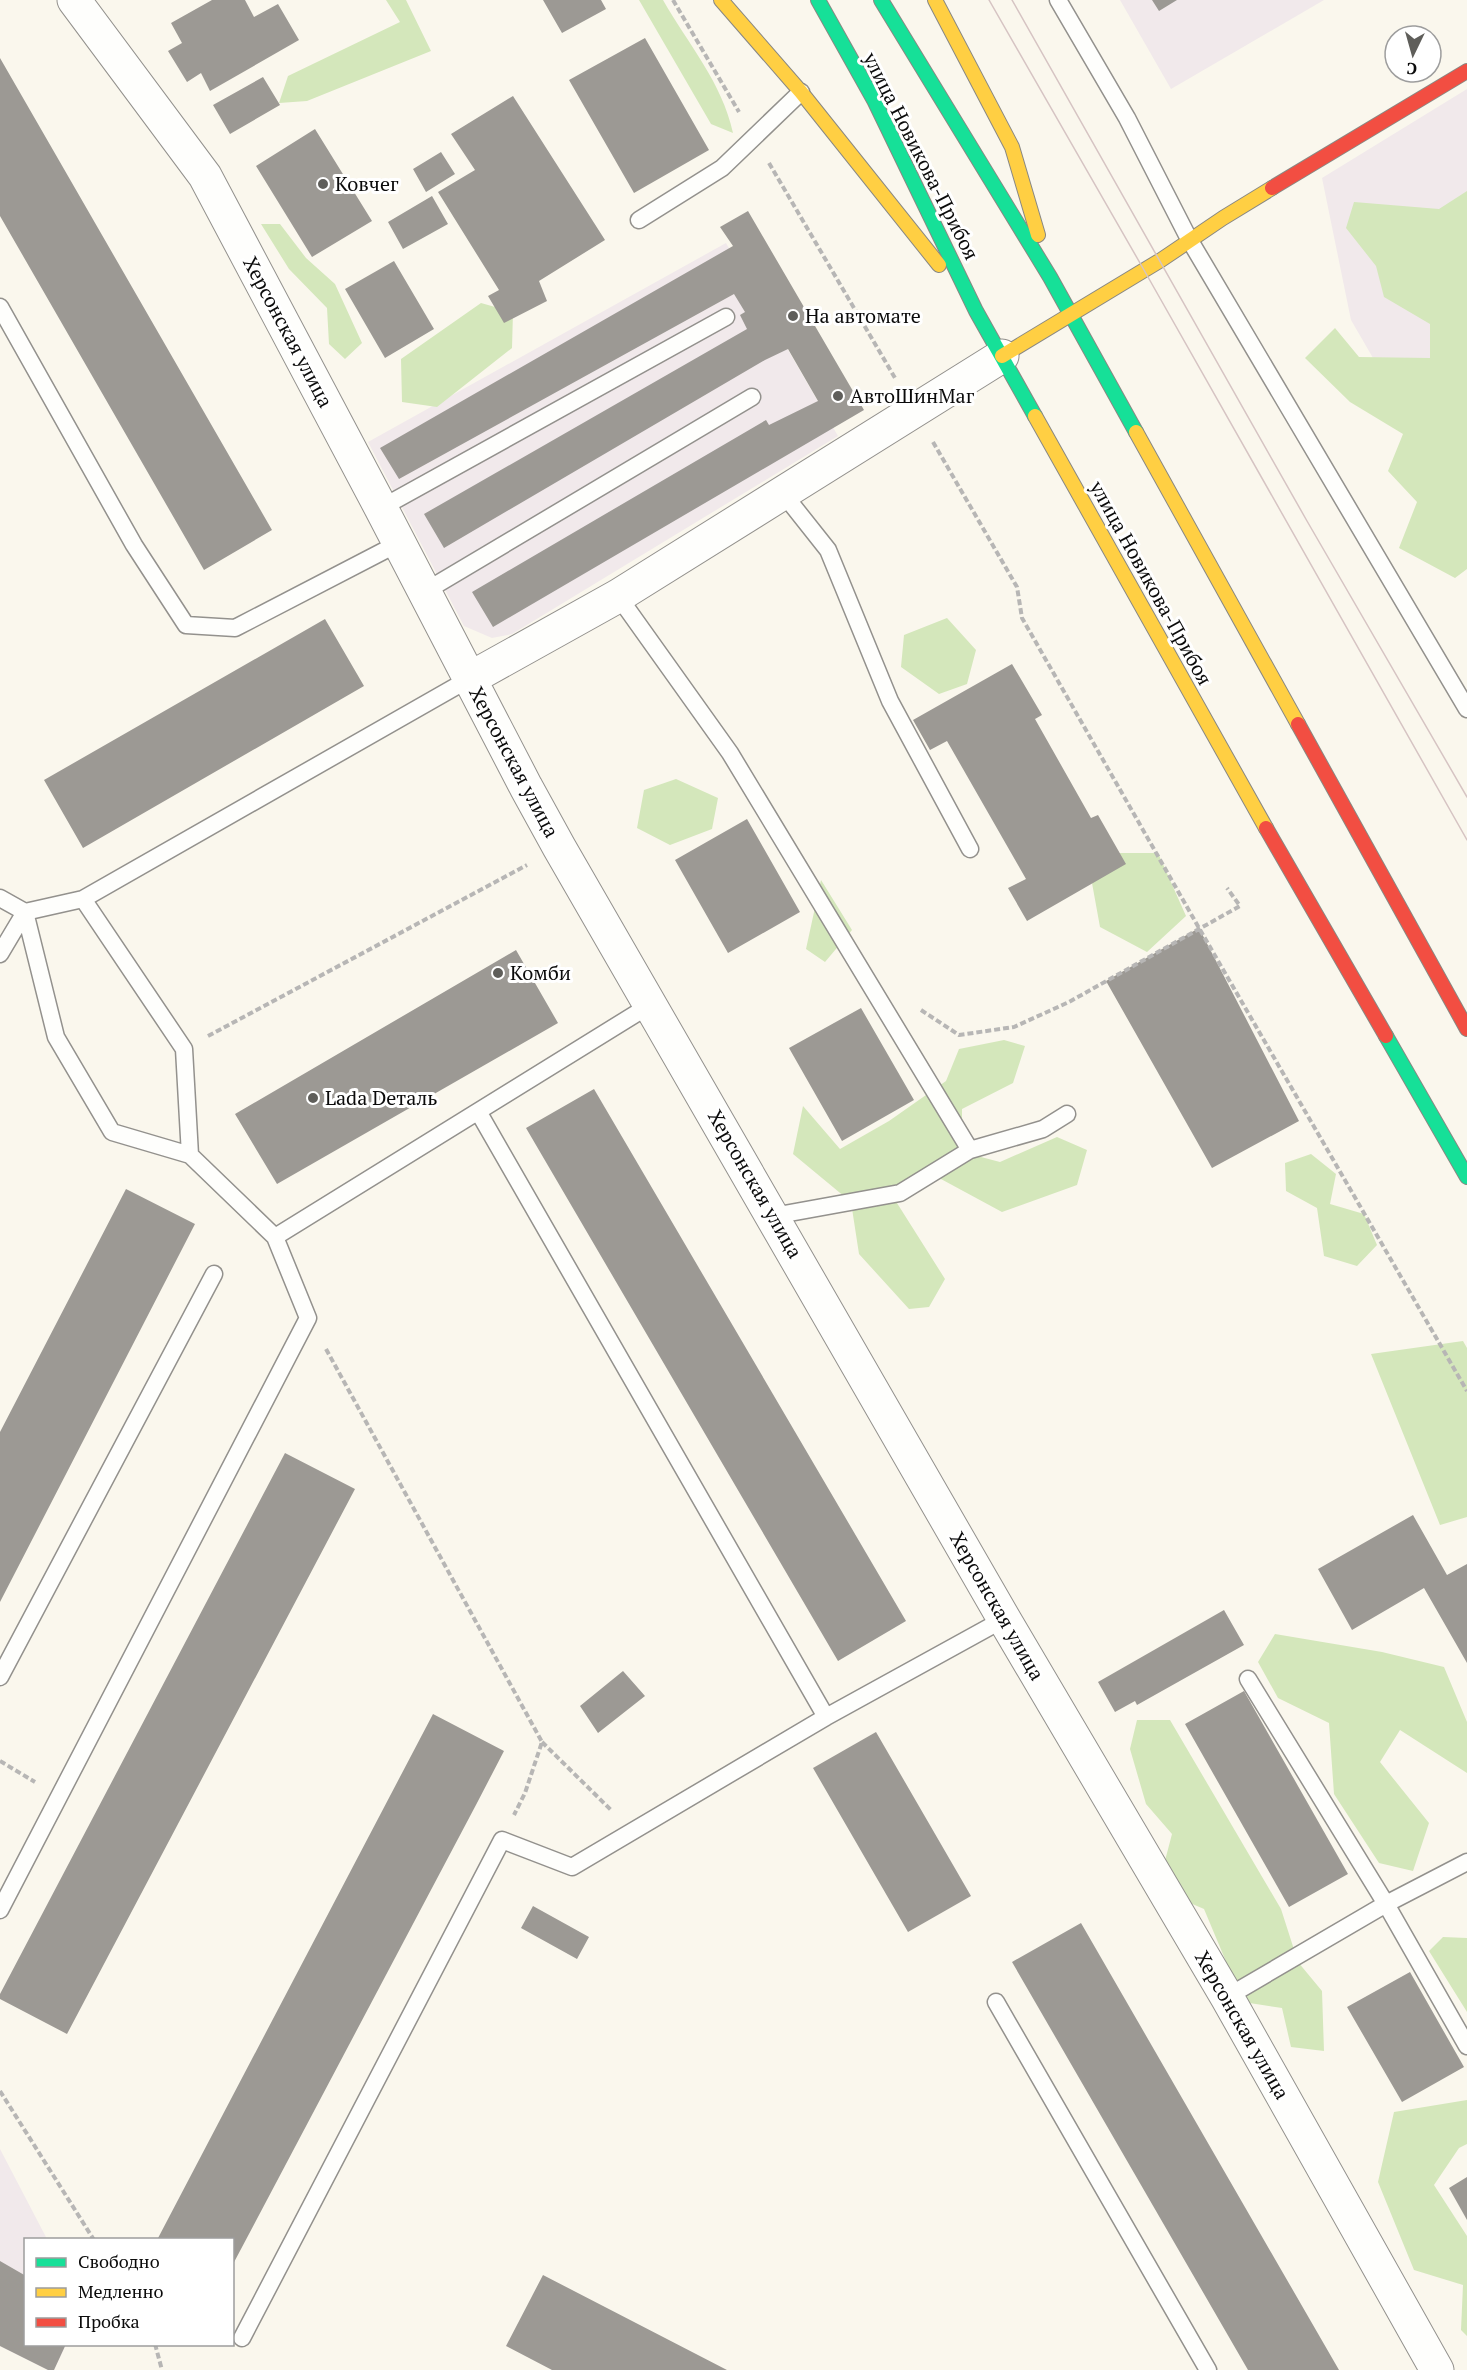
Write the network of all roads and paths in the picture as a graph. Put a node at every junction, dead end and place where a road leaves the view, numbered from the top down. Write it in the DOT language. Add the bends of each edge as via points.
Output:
graph roads {
  1 [pos="75,0"];
  2 [pos="673,0"];
  3 [pos="721,0"];
  4 [pos="818,0"];
  5 [pos="881,0"];
  6 [pos="935,0"];
  7 [pos="1058,0"];
  8 [pos="1467,70"];
  9 [pos="801,92"];
  10 [pos="755,139"];
  11 [pos="639,220"];
  12 [pos="1189,239"];
  13 [pos="1050,277"];
  14 [pos="0,307"];
  15 [pos="976,311"];
  16 [pos="1071,314"];
  17 [pos="726,317"];
  18 [pos="1002,356"];
  19 [pos="752,398"];
  20 [pos="914,410"];
  21 [pos="782,492"];
  22 [pos="381,508"];
  23 [pos="399,543"];
  24 [pos="424,592"];
  25 [pos="618,596"];
  26 [pos="469,680"];
  27 [pos="1467,709"];
  28 [pos="559,847"];
  29 [pos="970,849"];
  30 [pos="1227,888"];
  31 [pos="0,898"];
  32 [pos="83,899"];
  33 [pos="25,912"];
  34 [pos="1199,928"];
  35 [pos="0,954"];
  36 [pos="650,1005"];
  37 [pos="920,1009"];
  38 [pos="1467,1029"];
  39 [pos="184,1049"];
  40 [pos="479,1113"];
  41 [pos="1067,1114"];
  42 [pos="970,1150"];
  43 [pos="190,1155"];
  44 [pos="1467,1177"];
  45 [pos="773,1216"];
  46 [pos="275,1237"];
  47 [pos="214,1274"];
  48 [pos="308,1318"];
  49 [pos="1467,1391"];
  50 [pos="1004,1619"];
  51 [pos="0,1677"];
  52 [pos="1248,1679"];
  53 [pos="826,1717"];
  54 [pos="542,1742"];
  55 [pos="0,1761"];
  56 [pos="60,1796"];
  57 [pos="632,1831"];
  58 [pos="502,1840"];
  59 [pos="1467,1862"];
  60 [pos="1386,1904"];
  61 [pos="0,1910"];
  62 [pos="1227,1997"];
  63 [pos="996,2002"];
  64 [pos="1467,2046"];
  65 [pos="0,2091"];
  66 [pos="93,2238"];
  67 [pos="242,2338"];
  68 [pos="156,2346"];
  69 [pos="162,2370"];
  70 [pos="1208,2370"];
  71 [pos="1437,2370"];
  1 -- 22 [label="street, Херсонская улица" via="205,176"];
  2 -- 10 [label="path"];
  3 -- 9 [label="main road"];
  4 -- 15 [label="main road, улица Новикова-Прибоя" via="874,100"];
  5 -- 13 [label="main road, улица Новикова-Прибоя"];
  6 -- 13 [label="main road" via="1012,147"];
  7 -- 12 [label="lane" via="1127,118"];
  8 -- 12 [label="main road"];
  9 -- 10 [label="lane"];
  9 -- 15 [label="main road"];
  10 -- 11 [label="lane" via="722,168"];
  10 -- 20 [label="path"];
  12 -- 16 [label="main road"];
  12 -- 27 [label="lane"];
  13 -- 16 [label="main road, улица Новикова-Прибоя"];
  14 -- 23 [label="lane" via="134,544 186,625 235,628"];
  15 -- 18 [label="main road, улица Новикова-Прибоя"];
  16 -- 18 [label="main road"];
  16 -- 38 [label="main road, улица Новикова-Прибоя"];
  17 -- 22 [label="lane"];
  18 -- 20 [label="street"];
  18 -- 44 [label="main road, улица Новикова-Прибоя"];
  19 -- 24 [label="lane"];
  20 -- 21 [label="street"];
  20 -- 34 [label="path" via="1017,588 1022,618"];
  21 -- 25 [label="street"];
  21 -- 29 [label="lane" via="828,550 890,701"];
  22 -- 23 [label="street, Херсонская улица"];
  23 -- 24 [label="street, Херсонская улица"];
  24 -- 26 [label="street, Херсонская улица"];
  25 -- 26 [label="street"];
  25 -- 42 [label="lane" via="730,753"];
  26 -- 28 [label="street, Херсонская улица"];
  26 -- 32 [label="lane"];
  28 -- 36 [label="street, Херсонская улица"];
  28 -- 39 [label="path"];
  30 -- 34 [label="path" via="1240,906"];
  31 -- 33 [label="lane"];
  32 -- 33 [label="lane"];
  32 -- 39 [label="lane"];
  33 -- 35 [label="lane"];
  33 -- 43 [label="lane" via="56,1037 112,1132"];
  34 -- 37 [label="path" via="1069,1002 1014,1027 959,1035"];
  34 -- 49 [label="path"];
  36 -- 40 [label="lane"];
  36 -- 45 [label="street, Херсонская улица"];
  39 -- 43 [label="lane"];
  40 -- 46 [label="lane"];
  40 -- 53 [label="lane"];
  41 -- 42 [label="lane" via="1042,1129"];
  42 -- 45 [label="lane" via="900,1193"];
  43 -- 46 [label="lane"];
  45 -- 50 [label="street, Херсонская улица"];
  46 -- 48 [label="lane"];
  47 -- 51 [label="lane"];
  48 -- 54 [label="path"];
  48 -- 56 [label="lane"];
  50 -- 53 [label="lane"];
  50 -- 62 [label="street, Херсонская улица"];
  52 -- 60 [label="lane"];
  53 -- 57 [label="lane"];
  54 -- 57 [label="path"];
  54 -- 58 [label="path" via="525,1793"];
  55 -- 56 [label="path"];
  56 -- 61 [label="lane"];
  57 -- 58 [label="lane" via="572,1867"];
  58 -- 67 [label="lane"];
  59 -- 60 [label="lane"];
  60 -- 62 [label="lane"];
  60 -- 64 [label="lane"];
  62 -- 71 [label="street, Херсонская улица"];
  63 -- 70 [label="lane"];
  65 -- 66 [label="path"];
  68 -- 69 [label="path"];
}
